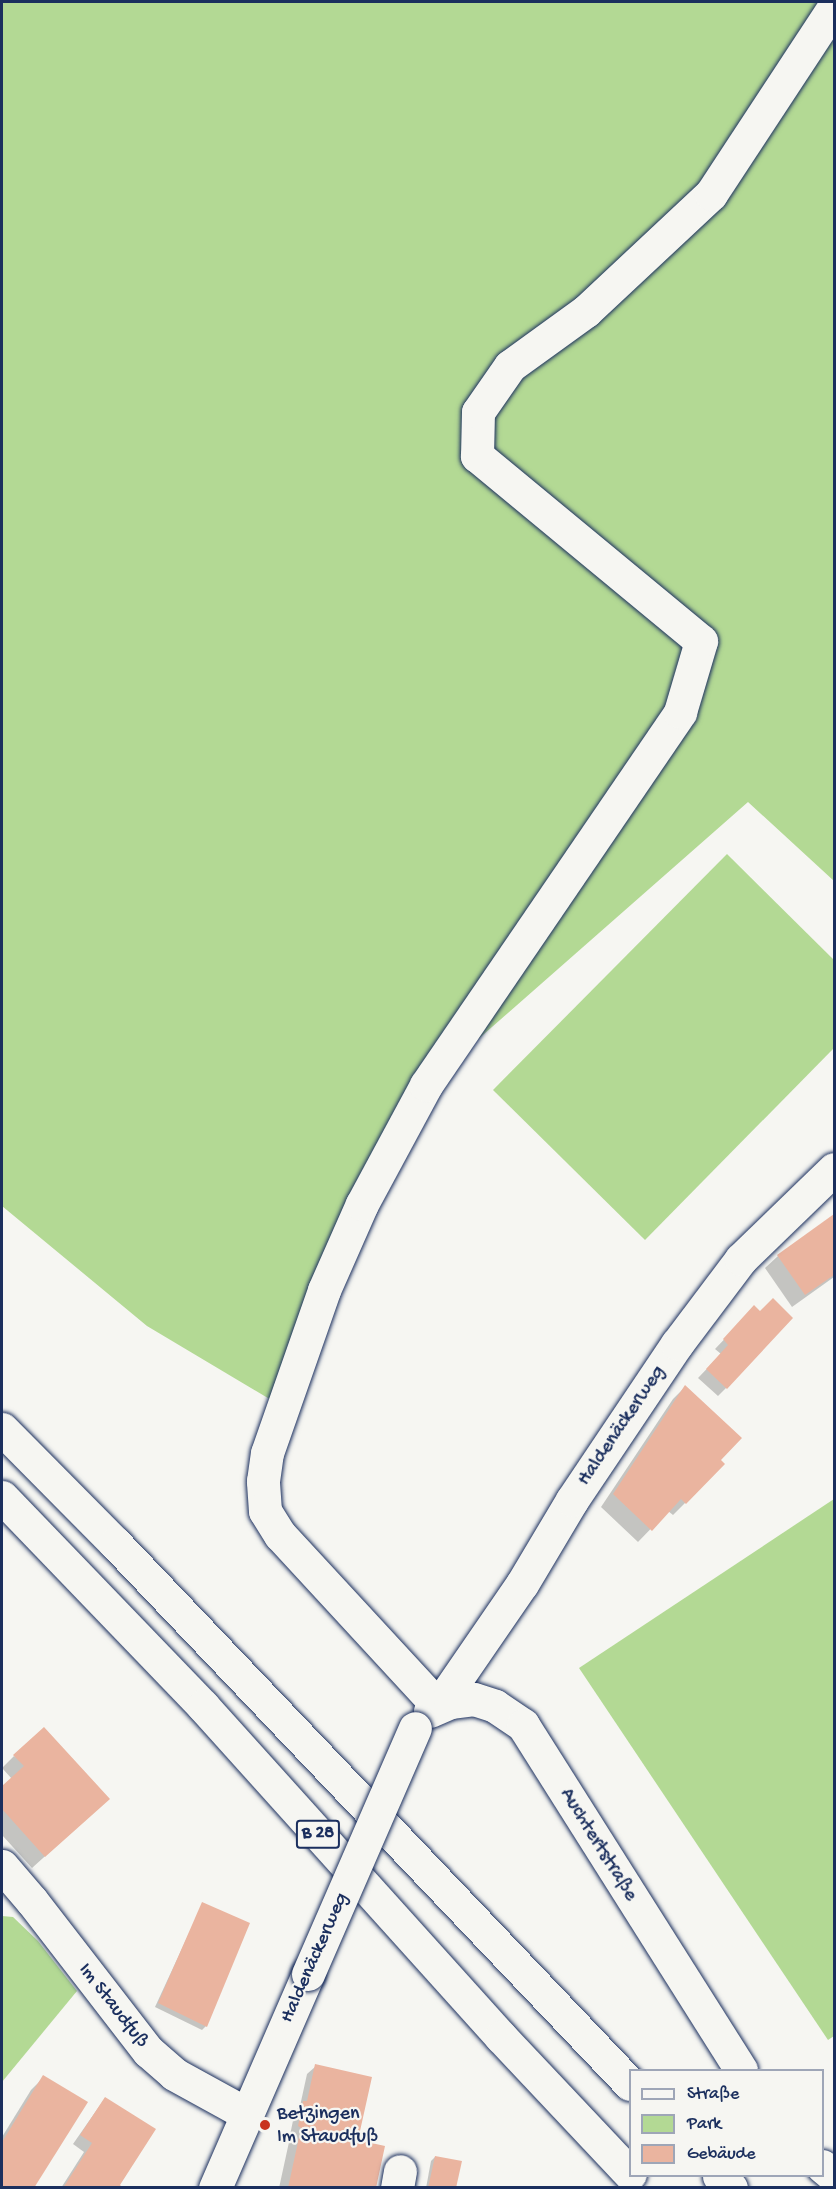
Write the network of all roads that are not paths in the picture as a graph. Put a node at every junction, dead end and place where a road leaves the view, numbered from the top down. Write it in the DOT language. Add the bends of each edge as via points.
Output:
graph roads {
  1 [pos="834,7"];
  2 [pos="834,1169"];
  3 [pos="2,1429"];
  4 [pos="2,1497"];
  5 [pos="426,1717"];
  6 [pos="3,1870"];
  7 [pos="740,2069"];
  8 [pos="629,2083"];
  9 [pos="245,2113"];
  10 [pos="629,2173"];
  11 [pos="215,2187"];
  1 -- 5 [label="main road" via="711,194 586,310 510,366 478,412 477,456 702,641 680,712 426,1085 362,1204 324,1290 267,1453 262,1481 265,1511"];
  2 -- 5 [label="main road, Haldenäckerweg" via="741,1259 676,1344 572,1500 522,1584"];
  3 -- 8 [label="main road, B 28"];
  4 -- 10 [label="main road, B 28" via="203,1706"];
  5 -- 7 [label="main road, Auchtertstraße" via="464,1699 474,1699 495,1706 523,1725"];
  5 -- 9 [label="main road, Haldenäckerweg, bridge"];
  6 -- 9 [label="main road, Im Staudfuß" via="148,2051 174,2074"];
  9 -- 11 [label="main road, Haldenäckerweg"];
}
